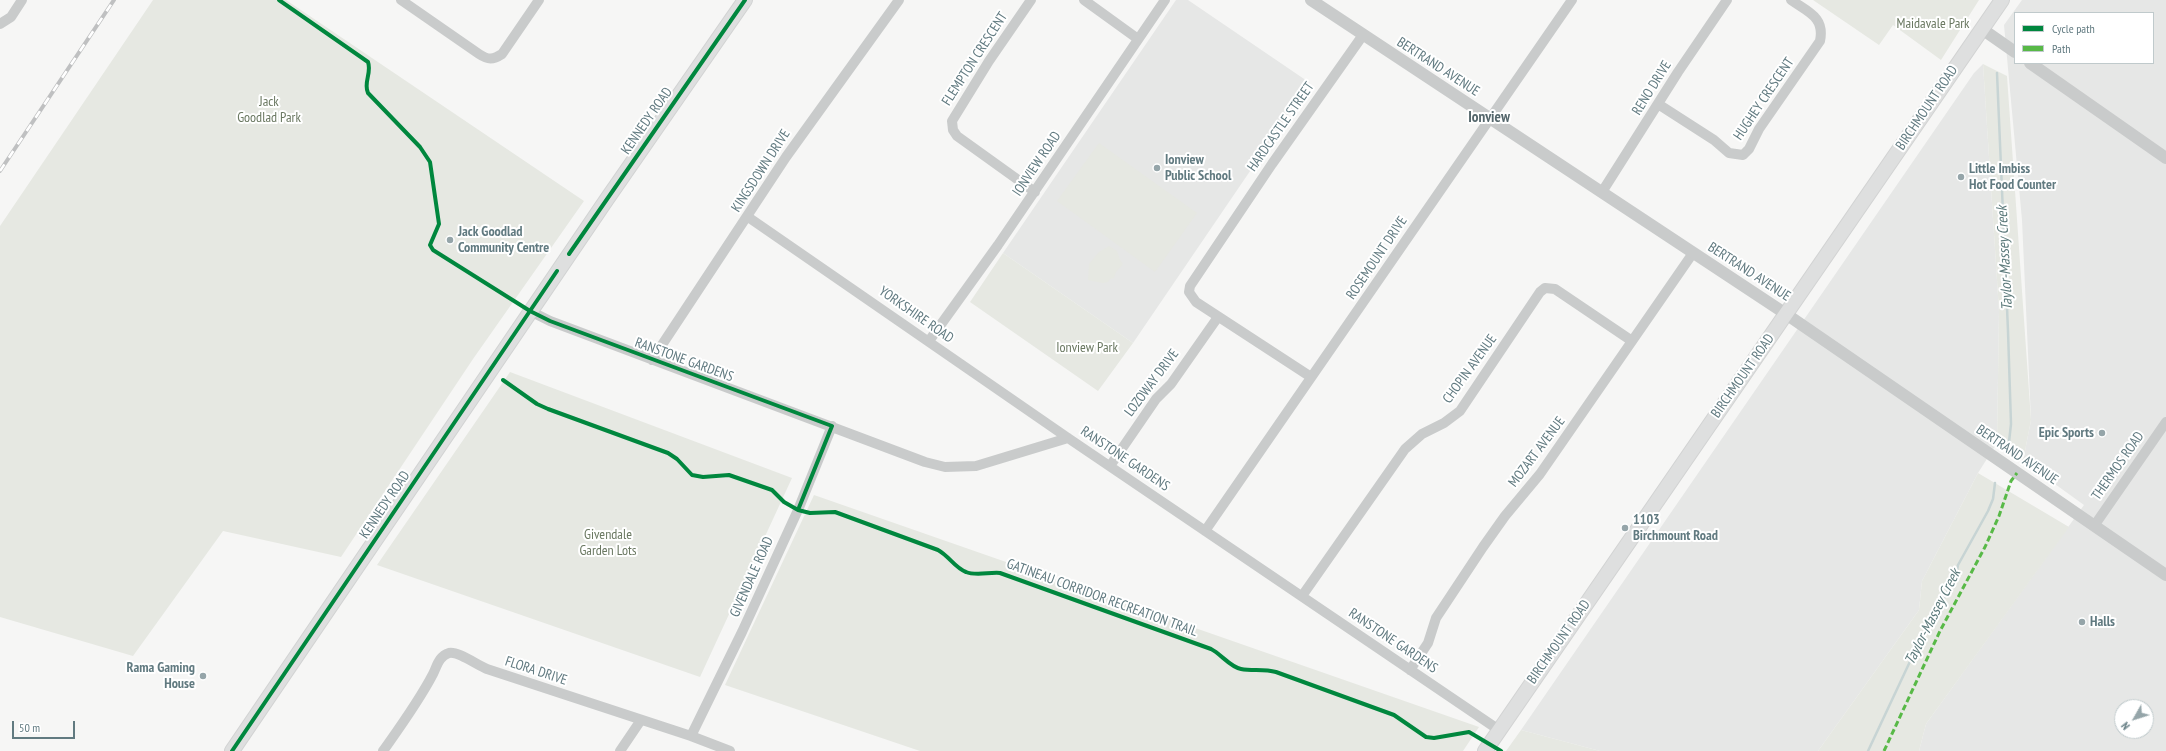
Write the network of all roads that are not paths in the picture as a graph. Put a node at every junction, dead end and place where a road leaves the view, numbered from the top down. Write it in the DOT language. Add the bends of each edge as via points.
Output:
graph roads {
  1 [pos="22,0"];
  2 [pos="401,0"];
  3 [pos="539,0"];
  4 [pos="745,0"];
  5 [pos="899,0"];
  6 [pos="1031,0"];
  7 [pos="1084,0"];
  8 [pos="1165,0"];
  9 [pos="1311,0"];
  10 [pos="1572,0"];
  11 [pos="1727,0"];
  12 [pos="1791,0"];
  13 [pos="2002,0"];
  14 [pos="0,24"];
  15 [pos="1982,29"];
  16 [pos="1363,35"];
  17 [pos="1138,39"];
  18 [pos="2014,51"];
  19 [pos="2031,64"];
  20 [pos="1658,104"];
  21 [pos="1490,118"];
  22 [pos="2166,158"];
  23 [pos="1035,192"];
  24 [pos="1602,192"];
  25 [pos="748,217"];
  26 [pos="1693,253"];
  27 [pos="530,311"];
  28 [pos="1786,314"];
  29 [pos="1218,318"];
  30 [pos="929,341"];
  31 [pos="1632,342"];
  32 [pos="652,360"];
  33 [pos="1311,377"];
  34 [pos="2166,422"];
  35 [pos="832,426"];
  36 [pos="1068,438"];
  37 [pos="1110,466"];
  38 [pos="2094,526"];
  39 [pos="1205,531"];
  40 [pos="2166,575"];
  41 [pos="1302,596"];
  42 [pos="1410,670"];
  43 [pos="641,720"];
  44 [pos="1499,730"];
  45 [pos="691,736"];
  46 [pos="387,750"];
  47 [pos="232,751"];
  48 [pos="620,751"];
  49 [pos="730,751"];
  50 [pos="1485,751"];
  1 -- 14 [label="street" via="11,17"];
  2 -- 3 [label="street" via="486,59 494,59 502,54"];
  4 -- 27 [label="main road, KENNEDY ROAD"];
  5 -- 25 [label="street, KINGSDOWN DRIVE" via="828,97"];
  6 -- 23 [label="street, FLEMPTON CRESCENT" via="952,121 957,136"];
  7 -- 17 [label="street"];
  8 -- 17 [label="street, IONVIEW ROAD"];
  9 -- 16 [label="street, BERTRAND AVENUE"];
  10 -- 21 [label="street, ROSEMOUNT DRIVE"];
  11 -- 20 [label="street, RENO DRIVE"];
  12 -- 20 [label="street, HUGHEY CRESCENT" via="1818,20 1822,27 1820,41 1760,129 1749,150 1743,155 1729,153 1714,140"];
  13 -- 15 [label="main road, BIRCHMOUNT ROAD"];
  15 -- 18 [label="street"];
  15 -- 28 [label="main road, BIRCHMOUNT ROAD"];
  16 -- 21 [label="street, BERTRAND AVENUE"];
  16 -- 29 [label="street, HARDCASTLE STREET" via="1190,286 1191,297"];
  17 -- 23 [label="street, IONVIEW ROAD"];
  19 -- 22 [label="street"];
  20 -- 24 [label="street, RENO DRIVE"];
  21 -- 24 [label="street, BERTRAND AVENUE"];
  21 -- 33 [label="street, ROSEMOUNT DRIVE"];
  23 -- 30 [label="street, IONVIEW ROAD"];
  24 -- 26 [label="street, BERTRAND AVENUE"];
  25 -- 30 [label="street, YORKSHIRE ROAD"];
  25 -- 32 [label="street, KINGSDOWN DRIVE"];
  26 -- 28 [label="street, BERTRAND AVENUE"];
  26 -- 31 [label="street, MOZART AVENUE"];
  27 -- 32 [label="street, RANSTONE GARDENS"];
  27 -- 47 [label="main road, KENNEDY ROAD"];
  28 -- 38 [label="street, BERTRAND AVENUE"];
  28 -- 44 [label="main road, BIRCHMOUNT ROAD"];
  29 -- 33 [label="street, HARDCASTLE STREET"];
  29 -- 37 [label="street, LOZOWAY DRIVE" via="1171,384 1156,399"];
  30 -- 36 [label="street, YORKSHIRE ROAD"];
  31 -- 41 [label="street, CHOPIN AVENUE" via="1555,289 1545,288 1460,411 1422,434 1405,448"];
  31 -- 42 [label="street, MOZART AVENUE" via="1540,474 1505,516 1467,571 1436,618 1428,643"];
  32 -- 35 [label="street, RANSTONE GARDENS"];
  33 -- 39 [label="street, ROSEMOUNT DRIVE"];
  34 -- 38 [label="street, THERMOS ROAD"];
  35 -- 36 [label="street, RANSTONE GARDENS" via="945,468 976,466"];
  35 -- 45 [label="street, GIVENDALE ROAD" via="798,510"];
  36 -- 37 [label="street, RANSTONE GARDENS"];
  37 -- 39 [label="street, RANSTONE GARDENS"];
  38 -- 40 [label="street, BERTRAND AVENUE"];
  39 -- 41 [label="street, RANSTONE GARDENS"];
  41 -- 42 [label="street, RANSTONE GARDENS"];
  42 -- 44 [label="street, RANSTONE GARDENS"];
  43 -- 45 [label="street, FLORA DRIVE"];
  43 -- 46 [label="street, FLORA DRIVE" via="487,669 460,654 452,653 441,657 430,680"];
  43 -- 48 [label="street"];
  44 -- 50 [label="main road, BIRCHMOUNT ROAD"];
  45 -- 49 [label="street, FLORA DRIVE"];
}
